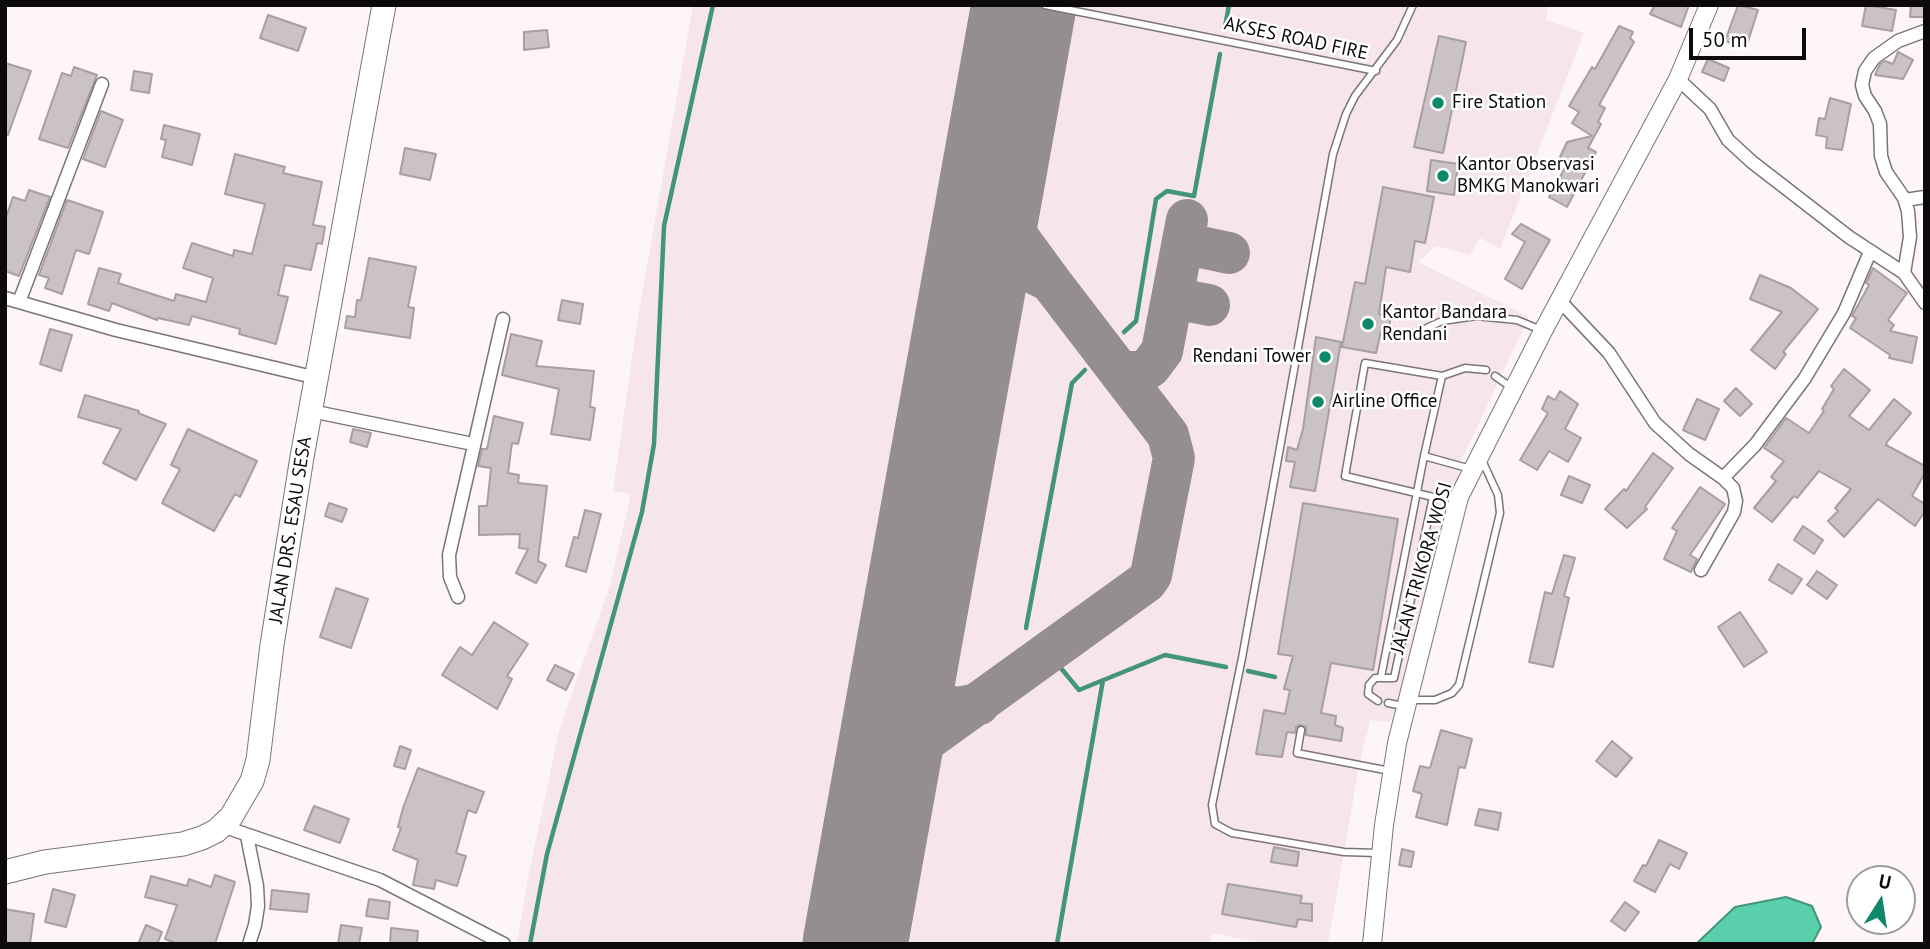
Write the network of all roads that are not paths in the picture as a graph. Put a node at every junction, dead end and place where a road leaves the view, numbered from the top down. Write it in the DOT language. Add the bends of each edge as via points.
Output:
graph roads {
  1 [pos="384,5"];
  2 [pos="1045,5"];
  3 [pos="1413,5"];
  4 [pos="1709,5"];
  5 [pos="1925,31"];
  6 [pos="1376,71"];
  7 [pos="1678,79"];
  8 [pos="102,83"];
  9 [pos="1925,197"];
  10 [pos="1905,200"];
  11 [pos="1870,252"];
  12 [pos="1904,273"];
  13 [pos="5,298"];
  14 [pos="19,302"];
  15 [pos="1560,302"];
  16 [pos="1925,303"];
  17 [pos="503,319"];
  18 [pos="1543,331"];
  19 [pos="1409,336"];
  20 [pos="1486,370"];
  21 [pos="1441,376"];
  22 [pos="1494,376"];
  23 [pos="317,378"];
  24 [pos="1514,389"];
  25 [pos="311,411"];
  26 [pos="473,444"];
  27 [pos="1424,456"];
  28 [pos="1476,462"];
  29 [pos="1723,478"];
  30 [pos="1415,492"];
  31 [pos="1701,570"];
  32 [pos="458,597"];
  33 [pos="1381,677"];
  34 [pos="1378,701"];
  35 [pos="1388,703"];
  36 [pos="1407,704"];
  37 [pos="1301,730"];
  38 [pos="1392,771"];
  39 [pos="222,826"];
  40 [pos="247,836"];
  41 [pos="1381,853"];
  42 [pos="5,872"];
  43 [pos="249,944"];
  44 [pos="504,944"];
  45 [pos="1372,944"];
  1 -- 23 [label="highway, JALAN DRS. ESAU SESA"];
  2 -- 6 [label="lane, AKSES ROAD FIRE"];
  3 -- 6 [label="lane"];
  4 -- 7 [label="street, JALAN TRIKORA WOSI"];
  5 -- 10 [label="street" via="1898,41 1874,58 1862,85 1880,124 1886,172"];
  6 -- 41 [label="lane" via="1355,96 1333,154 1212,814 1215,824 1232,833 1344,852"];
  7 -- 11 [label="street" via="1710,109 1728,140 1752,162"];
  7 -- 15 [label="street, JALAN TRIKORA WOSI"];
  8 -- 14 [label="street"];
  9 -- 10 [label="street"];
  10 -- 12 [label="street" via="1910,225"];
  11 -- 12 [label="street"];
  11 -- 29 [label="street" via="1844,313 1805,378 1755,445"];
  12 -- 16 [label="street"];
  13 -- 14 [label="street"];
  14 -- 23 [label="street"];
  15 -- 18 [label="street, JALAN TRIKORA WOSI"];
  15 -- 29 [label="street" via="1609,353 1655,423"];
  17 -- 26 [label="street"];
  18 -- 19 [label="lane" via="1517,320 1476,316 1442,321"];
  18 -- 24 [label="street, JALAN TRIKORA WOSI"];
  20 -- 21 [label="lane" via="1465,368"];
  21 -- 27 [label="lane"];
  21 -- 30 [label="lane" via="1365,363 1345,476"];
  22 -- 24 [label="lane"];
  23 -- 25 [label="highway, JALAN DRS. ESAU SESA"];
  24 -- 28 [label="street, JALAN TRIKORA WOSI"];
  25 -- 26 [label="street"];
  25 -- 39 [label="highway, JALAN DRS. ESAU SESA" via="258,760 241,802"];
  26 -- 32 [label="street" via="449,555 450,577"];
  27 -- 28 [label="lane"];
  27 -- 30 [label="lane"];
  28 -- 36 [label="street, JALAN TRIKORA WOSI" via="1446,544"];
  28 -- 36 [label="lane" via="1501,504 1459,685 1435,700"];
  29 -- 31 [label="street" via="1734,492 1735,508"];
  30 -- 33 [label="lane"];
  30 -- 33 [label="lane" via="1433,497 1394,678"];
  33 -- 34 [label="lane" via="1367,690"];
  35 -- 36 [label="lane"];
  36 -- 38 [label="street, JALAN TRIKORA WOSI"];
  37 -- 38 [label="lane" via="1297,752"];
  38 -- 41 [label="street, JALAN TRIKORA WOSI"];
  39 -- 40 [label="street"];
  39 -- 42 [label="highway, JALAN DRS. ESAU SESA" via="183,844"];
  40 -- 43 [label="street" via="258,906"];
  40 -- 44 [label="street" via="380,880"];
  41 -- 45 [label="street, JALAN TRIKORA WOSI"];
}
